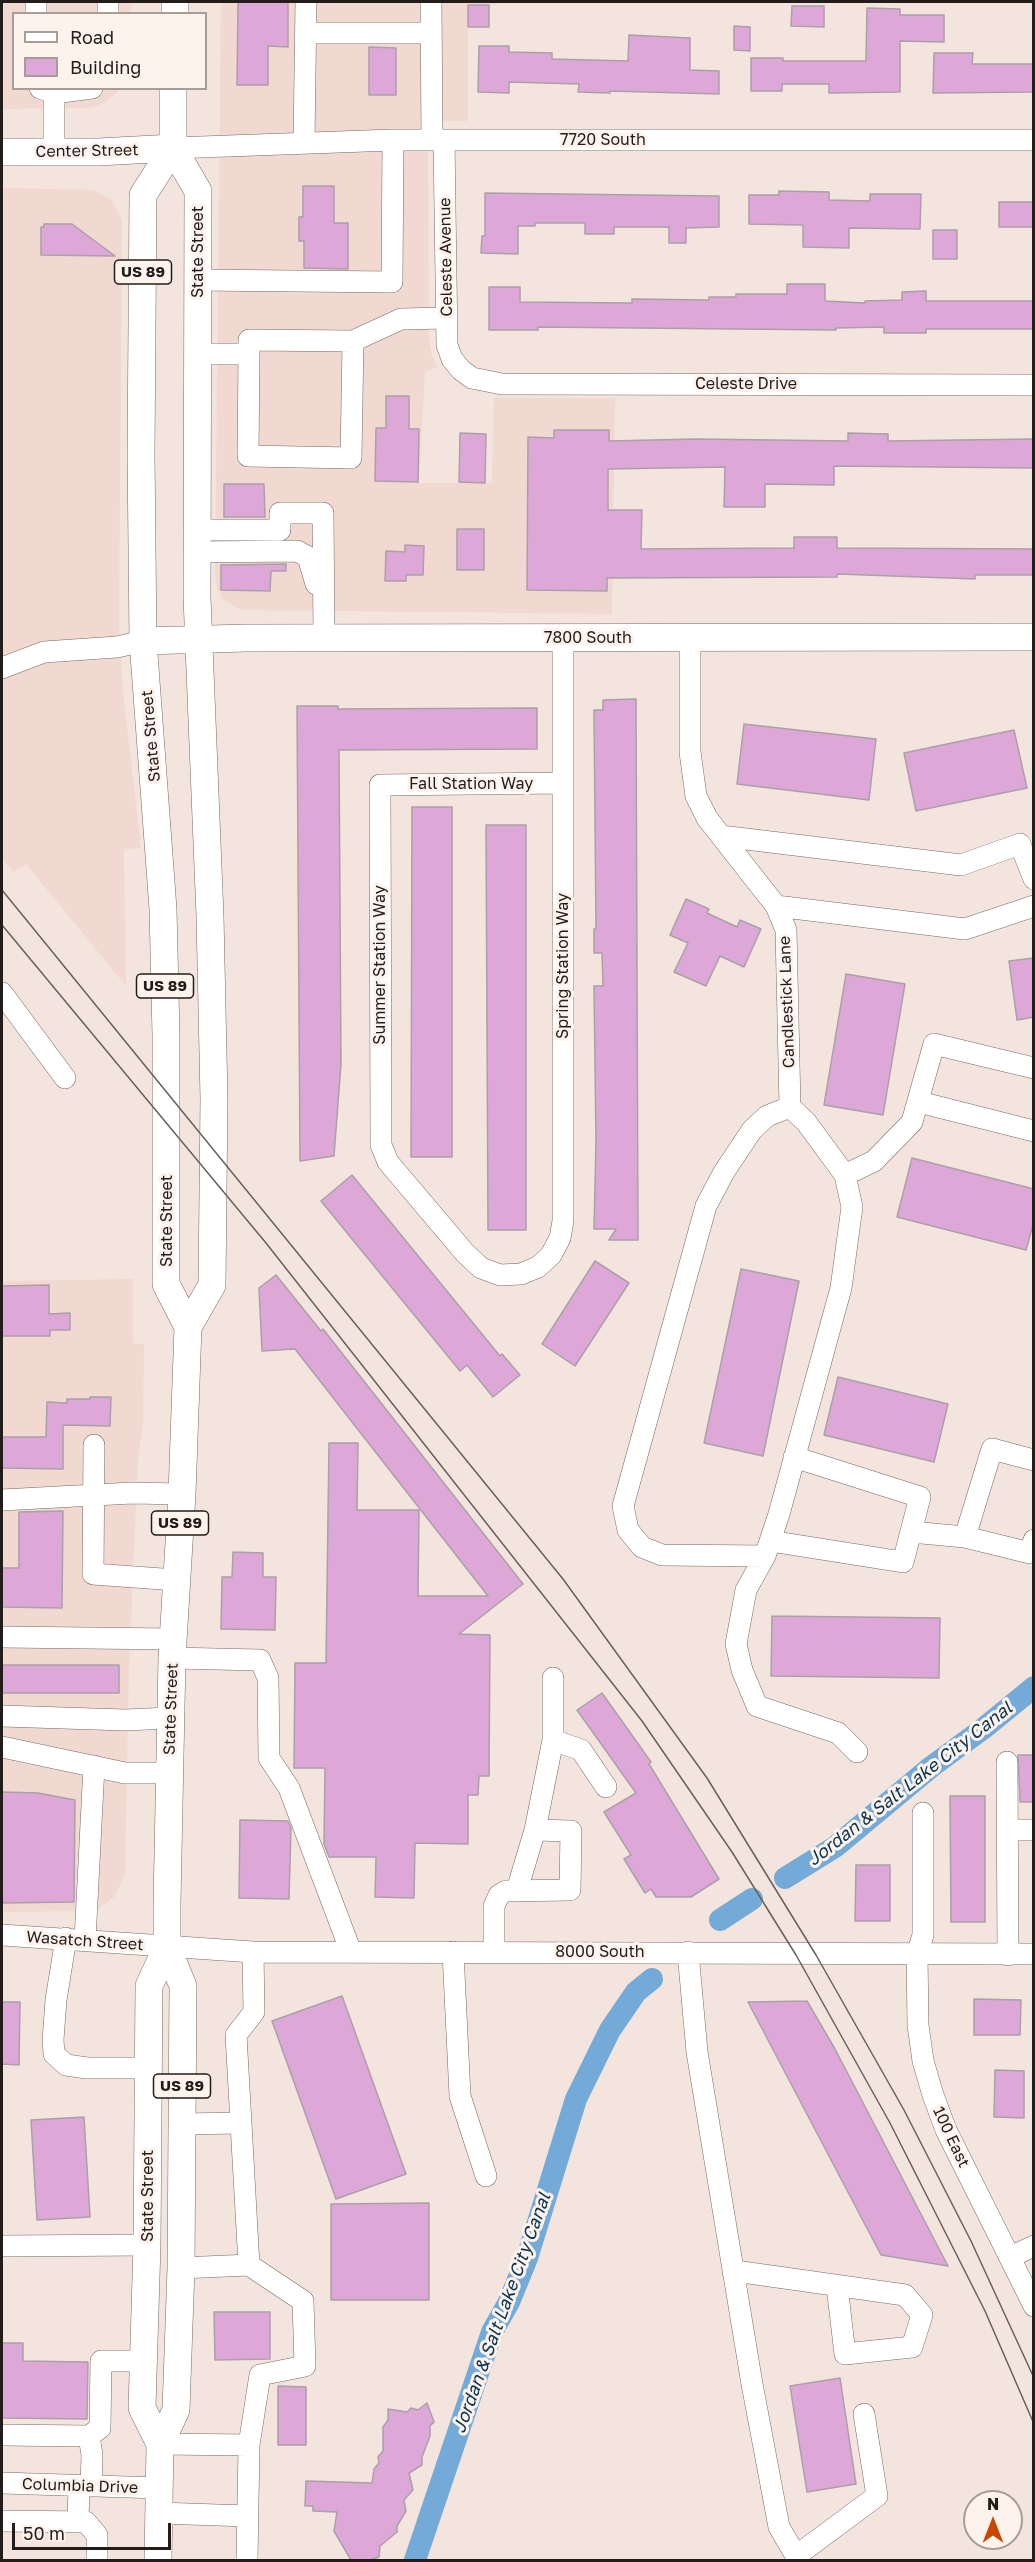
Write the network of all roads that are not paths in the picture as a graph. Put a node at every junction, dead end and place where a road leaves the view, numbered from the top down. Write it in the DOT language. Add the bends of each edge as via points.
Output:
graph roads {
  1 [pos="306,2"];
  2 [pos="431,2"];
  3 [pos="306,33"];
  4 [pos="431,33"];
  5 [pos="62,90"];
  6 [pos="173,90"];
  7 [pos="47,91"];
  8 [pos="393,140"];
  9 [pos="438,140"];
  10 [pos="1034,140"];
  11 [pos="304,142"];
  12 [pos="173,148"];
  13 [pos="2,152"];
  14 [pos="54,152"];
  15 [pos="198,280"];
  16 [pos="446,318"];
  17 [pos="353,341"];
  18 [pos="198,354"];
  19 [pos="249,354"];
  20 [pos="461,370"];
  21 [pos="1034,384"];
  22 [pos="197,541"];
  23 [pos="323,598"];
  24 [pos="1034,637"];
  25 [pos="324,638"];
  26 [pos="563,638"];
  27 [pos="690,638"];
  28 [pos="198,639"];
  29 [pos="143,641"];
  30 [pos="2,668"];
  31 [pos="562,783"];
  32 [pos="380,785"];
  33 [pos="721,836"];
  34 [pos="1034,879"];
  35 [pos="776,906"];
  36 [pos="1034,906"];
  37 [pos="2,993"];
  38 [pos="1034,1068"];
  39 [pos="65,1078"];
  40 [pos="919,1102"];
  41 [pos="790,1107"];
  42 [pos="1034,1131"];
  43 [pos="381,1145"];
  44 [pos="845,1175"];
  45 [pos="188,1327"];
  46 [pos="94,1445"];
  47 [pos="794,1457"];
  48 [pos="1034,1460"];
  49 [pos="182,1494"];
  50 [pos="94,1495"];
  51 [pos="2,1500"];
  52 [pos="911,1532"];
  53 [pos="965,1537"];
  54 [pos="1034,1540"];
  55 [pos="768,1548"];
  56 [pos="176,1580"];
  57 [pos="2,1637"];
  58 [pos="173,1648"];
  59 [pos="553,1678"];
  60 [pos="2,1716"];
  61 [pos="170,1718"];
  62 [pos="553,1740"];
  63 [pos="2,1747"];
  64 [pos="857,1752"];
  65 [pos="1008,1762"];
  66 [pos="94,1766"];
  67 [pos="169,1773"];
  68 [pos="606,1787"];
  69 [pos="923,1813"];
  70 [pos="535,1830"];
  71 [pos="1008,1830"];
  72 [pos="1034,1830"];
  73 [pos="517,1890"];
  74 [pos="2,1935"];
  75 [pos="76,1939"];
  76 [pos="167,1947"];
  77 [pos="253,1952"];
  78 [pos="351,1952"];
  79 [pos="453,1952"];
  80 [pos="494,1952"];
  81 [pos="688,1952"];
  82 [pos="917,1954"];
  83 [pos="1008,1954"];
  84 [pos="1034,1954"];
  85 [pos="149,2068"];
  86 [pos="241,2123"];
  87 [pos="182,2124"];
  88 [pos="486,2176"];
  89 [pos="147,2245"];
  90 [pos="2,2246"];
  91 [pos="1034,2246"];
  92 [pos="1010,2257"];
  93 [pos="249,2265"];
  94 [pos="181,2268"];
  95 [pos="733,2272"];
  96 [pos="837,2286"];
  97 [pos="1034,2306"];
  98 [pos="144,2361"];
  99 [pos="864,2414"];
  100 [pos="2,2435"];
  101 [pos="89,2436"];
  102 [pos="160,2444"];
  103 [pos="249,2445"];
  104 [pos="2,2483"];
  105 [pos="85,2486"];
  106 [pos="159,2501"];
  107 [pos="247,2516"];
  108 [pos="2,2521"];
  109 [pos="78,2522"];
  110 [pos="97,2560"];
  111 [pos="158,2560"];
  112 [pos="246,2560"];
  1 -- 3 [label="street"];
  2 -- 4 [label="street, Celeste Avenue"];
  3 -- 4 [label="street"];
  3 -- 11 [label="street"];
  4 -- 9 [label="street, Celeste Avenue"];
  5 -- 7 [label="street"];
  6 -- 12 [label="main road"];
  7 -- 14 [label="street"];
  8 -- 9 [label="street, 7720 South"];
  8 -- 11 [label="street, 7720 South"];
  8 -- 15 [label="street" via="392,282"];
  9 -- 10 [label="street, 7720 South"];
  9 -- 16 [label="street, Celeste Avenue"];
  11 -- 12 [label="street, 7720 South"];
  12 -- 14 [label="main road, Center Street"];
  12 -- 15 [label="main road, State Street" via="198,191"];
  12 -- 29 [label="main road, State Street / US 89" via="143,195"];
  13 -- 14 [label="main road, Center Street"];
  15 -- 18 [label="main road, State Street"];
  16 -- 17 [label="street" via="401,319"];
  16 -- 20 [label="street, Celeste Avenue" via="447,345"];
  17 -- 19 [label="street" via="249,340"];
  17 -- 19 [label="street" via="351,458 248,456"];
  18 -- 19 [label="street"];
  18 -- 22 [label="main road, State Street"];
  20 -- 21 [label="street, Celeste Drive" via="472,378 502,384"];
  22 -- 23 [label="street" via="297,550 308,557"];
  22 -- 23 [label="street" via="280,530 280,513 323,513"];
  22 -- 28 [label="main road, State Street"];
  23 -- 25 [label="street"];
  24 -- 27 [label="main road, 7800 South"];
  25 -- 26 [label="main road, 7800 South"];
  25 -- 28 [label="main road, 7800 South"];
  26 -- 27 [label="main road, 7800 South"];
  26 -- 31 [label="street, Spring Station Way"];
  27 -- 33 [label="street, Candlestick Lane" via="690,752 696,796"];
  28 -- 29 [label="main road, 7800 South"];
  28 -- 45 [label="main road, State Street" via="210,916 213,1286"];
  29 -- 30 [label="street" via="117,647 44,652"];
  29 -- 45 [label="main road, State Street / US 89" via="163,909 166,1284"];
  31 -- 32 [label="street, Fall Station Way"];
  31 -- 43 [label="street, Spring Station Way" via="562,1221 560,1238 551,1255 538,1267 521,1274 500,1275 481,1268 388,1162"];
  32 -- 43 [label="street, Summer Station Way"];
  33 -- 34 [label="street" via="961,866 1020,844"];
  33 -- 35 [label="street, Candlestick Lane"];
  35 -- 36 [label="street" via="965,930"];
  35 -- 41 [label="street, Candlestick Lane" via="786,930 788,950"];
  37 -- 39 [label="street"];
  38 -- 40 [label="street" via="934,1044"];
  40 -- 42 [label="street"];
  40 -- 44 [label="street" via="912,1122 874,1161"];
  41 -- 44 [label="street" via="806,1122"];
  41 -- 55 [label="street" via="767,1116 752,1130 706,1206 624,1506 627,1530 642,1547 662,1555"];
  44 -- 47 [label="street" via="852,1207 841,1288"];
  45 -- 49 [label="main road, State Street / US 89"];
  46 -- 50 [label="street"];
  47 -- 52 [label="street" via="920,1497"];
  47 -- 55 [label="street"];
  48 -- 53 [label="street" via="992,1449"];
  49 -- 50 [label="street"];
  49 -- 56 [label="main road, State Street / US 89"];
  50 -- 51 [label="street"];
  50 -- 56 [label="street" via="93,1574"];
  52 -- 53 [label="street"];
  52 -- 55 [label="street" via="903,1563"];
  53 -- 54 [label="street" via="1030,1553"];
  55 -- 64 [label="street" via="746,1590 736,1644 757,1706 838,1733"];
  56 -- 58 [label="main road, State Street / US 89"];
  57 -- 58 [label="street"];
  58 -- 61 [label="main road, State Street / US 89"];
  58 -- 78 [label="street" via="260,1660 268,1678 269,1758 289,1788"];
  59 -- 62 [label="street"];
  60 -- 61 [label="street"];
  61 -- 67 [label="main road, State Street / US 89"];
  62 -- 68 [label="street" via="581,1750"];
  62 -- 70 [label="street"];
  63 -- 66 [label="street"];
  65 -- 71 [label="street"];
  66 -- 67 [label="street" via="125,1773"];
  66 -- 75 [label="street"];
  67 -- 76 [label="main road, State Street / US 89"];
  69 -- 82 [label="street, 100 East" via="923,1935"];
  70 -- 73 [label="street"];
  70 -- 73 [label="street" via="571,1831 570,1890"];
  71 -- 72 [label="street"];
  71 -- 83 [label="street"];
  73 -- 80 [label="street" via="506,1890 494,1906"];
  74 -- 75 [label="street, Wasatch Street"];
  75 -- 76 [label="street, Wasatch Street"];
  75 -- 85 [label="street" via="55,2010 54,2054 66,2065"];
  76 -- 77 [label="street, 8000 South"];
  76 -- 85 [label="main road, State Street / US 89" via="149,1986"];
  76 -- 87 [label="main road, State Street / US 89" via="183,1986"];
  77 -- 78 [label="street, 8000 South"];
  77 -- 86 [label="street" via="254,2012 236,2035"];
  78 -- 79 [label="street, 8000 South"];
  79 -- 80 [label="street, 8000 South"];
  79 -- 88 [label="street" via="460,2096"];
  80 -- 81 [label="street, 8000 South"];
  81 -- 82 [label="street, 8000 South"];
  81 -- 95 [label="street" via="697,2052"];
  82 -- 83 [label="street, 8000 South"];
  82 -- 92 [label="street, 100 East" via="918,2025 933,2095 946,2130"];
  83 -- 84 [label="street, 8000 South"];
  85 -- 89 [label="main road, State Street / US 89"];
  86 -- 87 [label="street"];
  86 -- 93 [label="street"];
  87 -- 94 [label="main road, State Street / US 89"];
  89 -- 90 [label="street"];
  89 -- 98 [label="main road, State Street / US 89"];
  91 -- 92 [label="street"];
  92 -- 97 [label="street, 100 East"];
  93 -- 94 [label="street"];
  93 -- 103 [label="street" via="303,2301 305,2366 260,2375"];
  94 -- 102 [label="main road, State Street / US 89" via="176,2410"];
  95 -- 96 [label="street"];
  95 -- 99 [label="street" via="779,2527 796,2556 877,2496"];
  96 -- 96 [label="street" via="905,2295 922,2315 912,2347 845,2354"];
  98 -- 101 [label="street" via="101,2361 100,2428"];
  98 -- 102 [label="main road, State Street / US 89" via="142,2408"];
  100 -- 101 [label="street"];
  101 -- 105 [label="street" via="93,2455"];
  102 -- 103 [label="street"];
  102 -- 106 [label="main road, State Street / US 89"];
  103 -- 107 [label="street"];
  104 -- 105 [label="street, Columbia Drive"];
  105 -- 106 [label="street, Columbia Drive"];
  105 -- 109 [label="street"];
  106 -- 107 [label="street, Columbia Drive"];
  106 -- 111 [label="main road, State Street / US 89"];
  107 -- 112 [label="street"];
  108 -- 109 [label="street"];
  109 -- 110 [label="street" via="86,2522 97,2535"];
}
